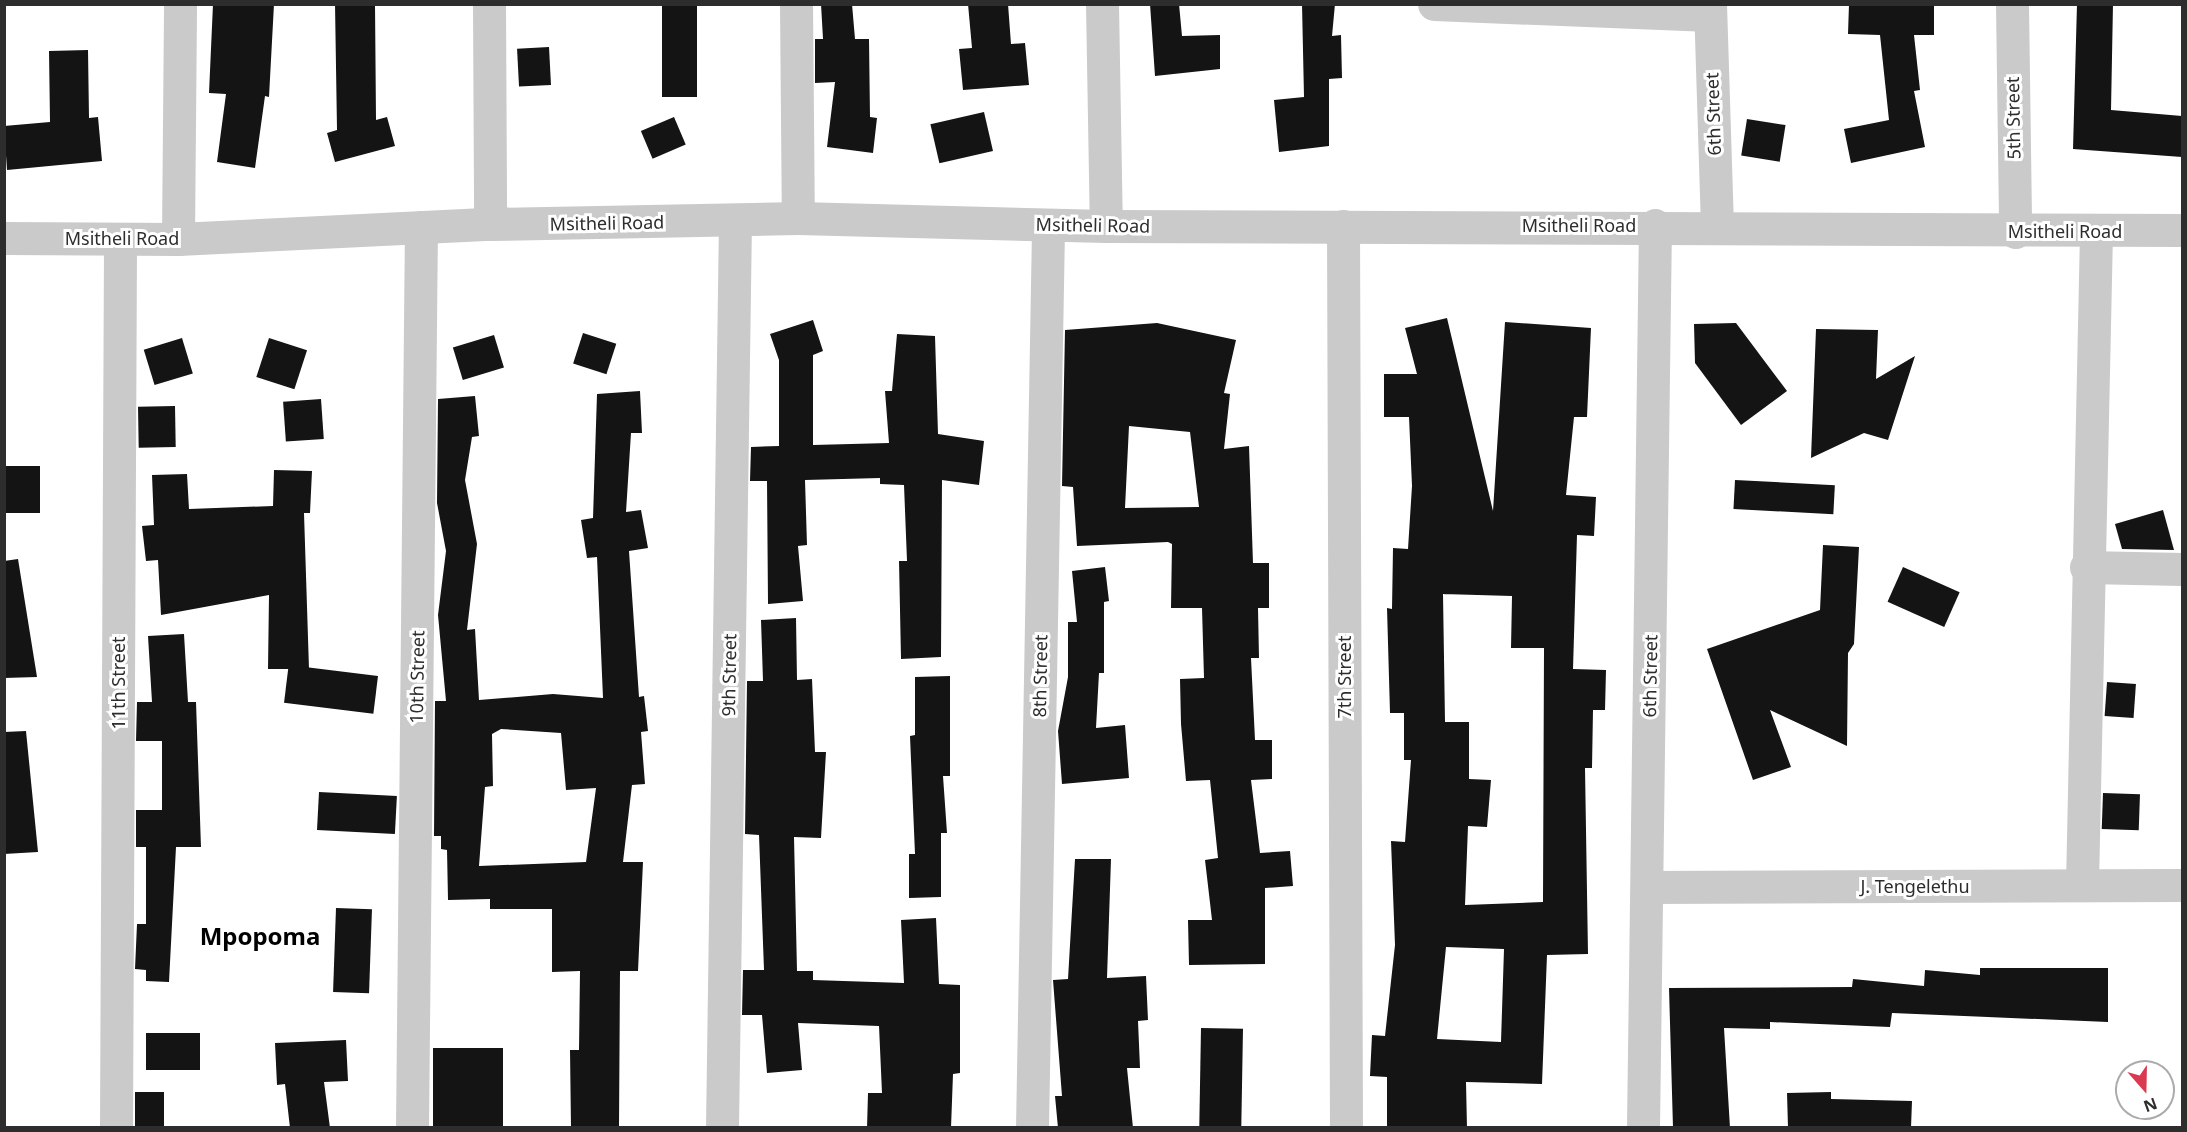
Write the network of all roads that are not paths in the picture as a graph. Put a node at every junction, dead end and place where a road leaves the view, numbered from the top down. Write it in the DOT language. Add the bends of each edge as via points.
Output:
graph roads {
  1 [pos="180,4"];
  2 [pos="489,4"];
  3 [pos="796,4"];
  4 [pos="1102,4"];
  5 [pos="1434,4"];
  6 [pos="2012,4"];
  7 [pos="1710,10"];
  8 [pos="798,218"];
  9 [pos="735,222"];
  10 [pos="490,224"];
  11 [pos="1717,224"];
  12 [pos="1048,225"];
  13 [pos="1655,225"];
  14 [pos="1106,226"];
  15 [pos="1342,226"];
  16 [pos="421,227"];
  17 [pos="2182,230"];
  18 [pos="2096,231"];
  19 [pos="2015,232"];
  20 [pos="4,238"];
  21 [pos="120,239"];
  22 [pos="178,239"];
  23 [pos="2086,567"];
  24 [pos="2182,569"];
  25 [pos="2082,884"];
  26 [pos="2182,885"];
  27 [pos="1647,887"];
  28 [pos="116,1128"];
  29 [pos="412,1128"];
  30 [pos="722,1128"];
  31 [pos="1032,1128"];
  32 [pos="1346,1128"];
  33 [pos="1643,1128"];
  1 -- 22 [label="street"];
  2 -- 10 [label="street"];
  3 -- 8 [label="street"];
  4 -- 14 [label="street"];
  5 -- 7 [label="street"];
  6 -- 19 [label="street, 5th Street"];
  7 -- 11 [label="street, 6th Street"];
  8 -- 9 [label="street, Msitheli Road"];
  8 -- 12 [label="street, Msitheli Road"];
  9 -- 10 [label="street, Msitheli Road"];
  9 -- 30 [label="street, 9th Street"];
  10 -- 16 [label="street, Msitheli Road"];
  11 -- 13 [label="street, Msitheli Road"];
  11 -- 19 [label="street, Msitheli Road"];
  12 -- 14 [label="street, Msitheli Road"];
  12 -- 31 [label="street, 8th Street"];
  13 -- 15 [label="street, Msitheli Road"];
  13 -- 27 [label="street, 6th Street"];
  14 -- 15 [label="street, Msitheli Road"];
  15 -- 32 [label="street, 7th Street"];
  16 -- 22 [label="street, Msitheli Road"];
  16 -- 29 [label="street, 10th Street"];
  17 -- 18 [label="street, Msitheli Road"];
  18 -- 19 [label="street, Msitheli Road"];
  18 -- 23 [label="street"];
  20 -- 21 [label="street, Msitheli Road"];
  21 -- 22 [label="street, Msitheli Road"];
  21 -- 28 [label="street, 11th Street"];
  23 -- 24 [label="street"];
  23 -- 25 [label="street"];
  25 -- 26 [label="street, J. Tengelethu"];
  25 -- 27 [label="street, J. Tengelethu"];
  27 -- 33 [label="street, 6th Street"];
}
